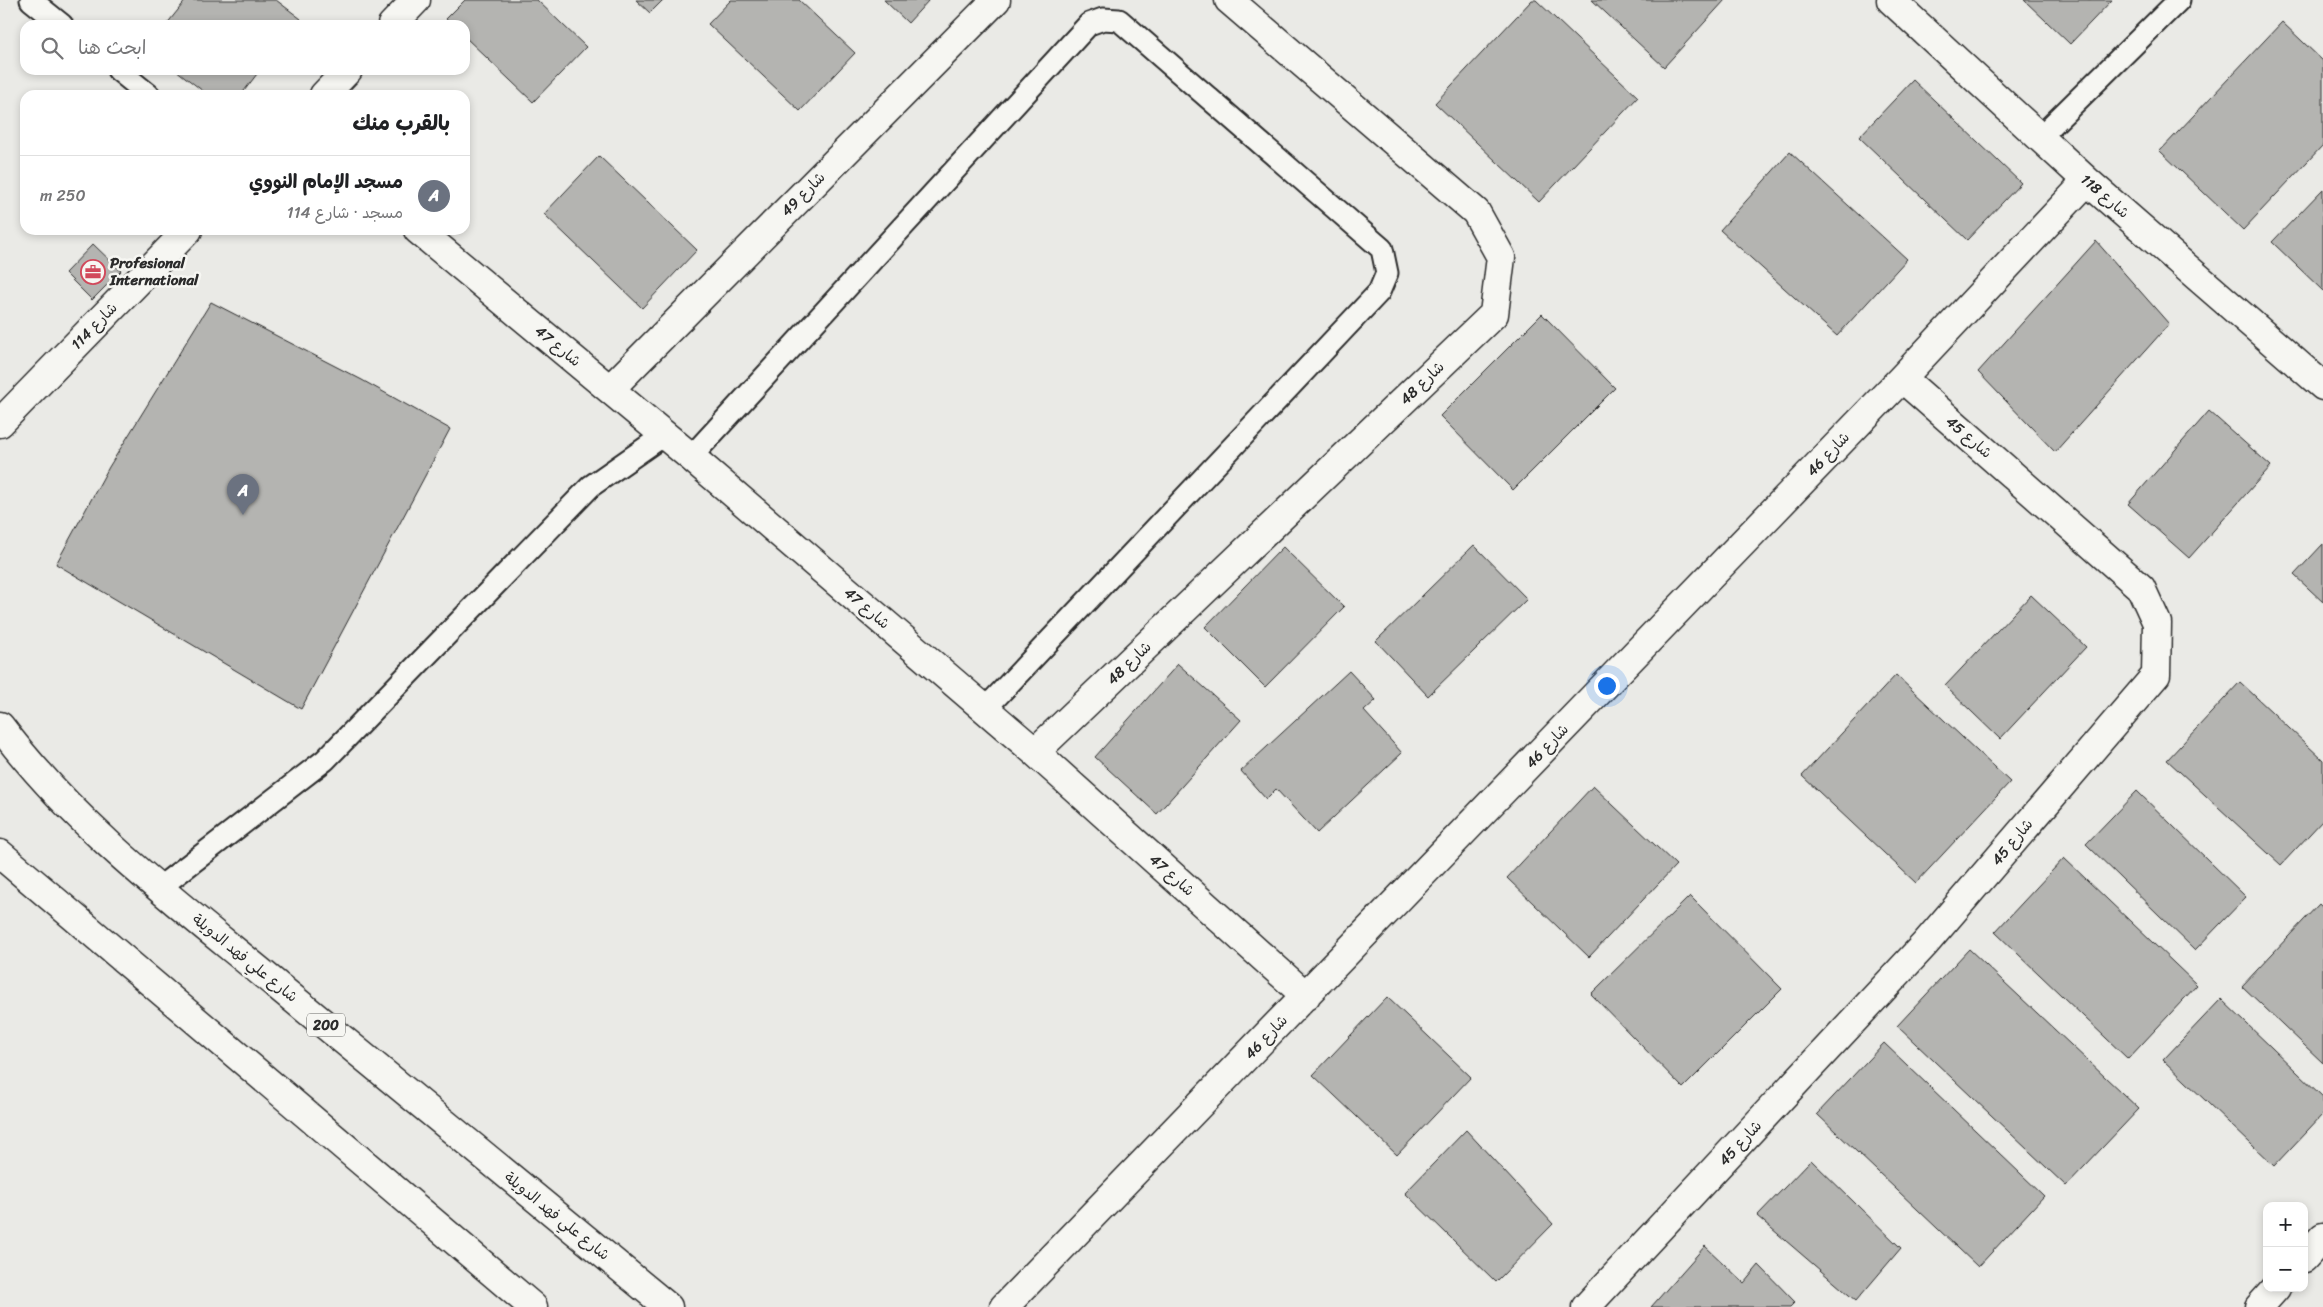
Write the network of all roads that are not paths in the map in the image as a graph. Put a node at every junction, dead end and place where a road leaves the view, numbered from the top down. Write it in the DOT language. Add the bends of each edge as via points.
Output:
graph roads {
  1 [pos="32,0"];
  2 [pos="416,0"];
  3 [pos="996,0"];
  4 [pos="1229,0"];
  5 [pos="1891,0"];
  6 [pos="2179,0"];
  7 [pos="56,20"];
  8 [pos="397,20"];
  9 [pos="124,75"];
  10 [pos="343,75"];
  11 [pos="143,90"];
  12 [pos="329,90"];
  13 [pos="2040,137"];
  14 [pos="2087,181"];
  15 [pos="183,235"];
  16 [pos="424,235"];
  17 [pos="1902,378"];
  18 [pos="2323,386"];
  19 [pos="610,389"];
  20 [pos="0,423"];
  21 [pos="664,435"];
  22 [pos="691,457"];
  23 [pos="984,709"];
  24 [pos="0,726"];
  25 [pos="1035,752"];
  26 [pos="0,854"];
  27 [pos="160,888"];
  28 [pos="1306,996"];
  29 [pos="2323,1237"];
  30 [pos="2308,1254"];
  31 [pos="2272,1292"];
  32 [pos="533,1307"];
  33 [pos="668,1307"];
  34 [pos="1004,1307"];
  35 [pos="1586,1307"];
  36 [pos="2259,1307"];
  1 -- 7 [label="lane"];
  2 -- 8 [label="street"];
  3 -- 19 [label="street, شارع 49"];
  4 -- 25 [label="street, شارع 48" via="1476,212 1501,257 1494,314"];
  5 -- 13 [label="street, شارع 118"];
  6 -- 13 [label="lane"];
  9 -- 11 [label="lane"];
  10 -- 12 [label="street"];
  13 -- 14 [label="street, شارع 118"];
  14 -- 17 [label="street, شارع 46"];
  14 -- 18 [label="street, شارع 118"];
  15 -- 20 [label="street, شارع 114"];
  16 -- 19 [label="street, شارع 47"];
  17 -- 28 [label="street, شارع 46"];
  17 -- 35 [label="street, شارع 45" via="2141,588 2157,623 2156,675 1925,944"];
  19 -- 21 [label="street, شارع 47"];
  21 -- 22 [label="street, شارع 47"];
  21 -- 27 [label="lane" via="591,486 324,760"];
  22 -- 23 [label="street, شارع 47"];
  22 -- 23 [label="lane" via="1089,24 1103,19 1118,20 1382,249 1387,273 1379,292"];
  23 -- 25 [label="street, شارع 47"];
  24 -- 27 [label="street, شارع علي فهد الدويلة / 200" via="66,804"];
  25 -- 28 [label="street, شارع 47"];
  26 -- 32 [label="street"];
  27 -- 33 [label="street, شارع علي فهد الدويلة / 200"];
  28 -- 34 [label="street, شارع 46"];
  29 -- 30 [label="street"];
  31 -- 36 [label="street"];
}
